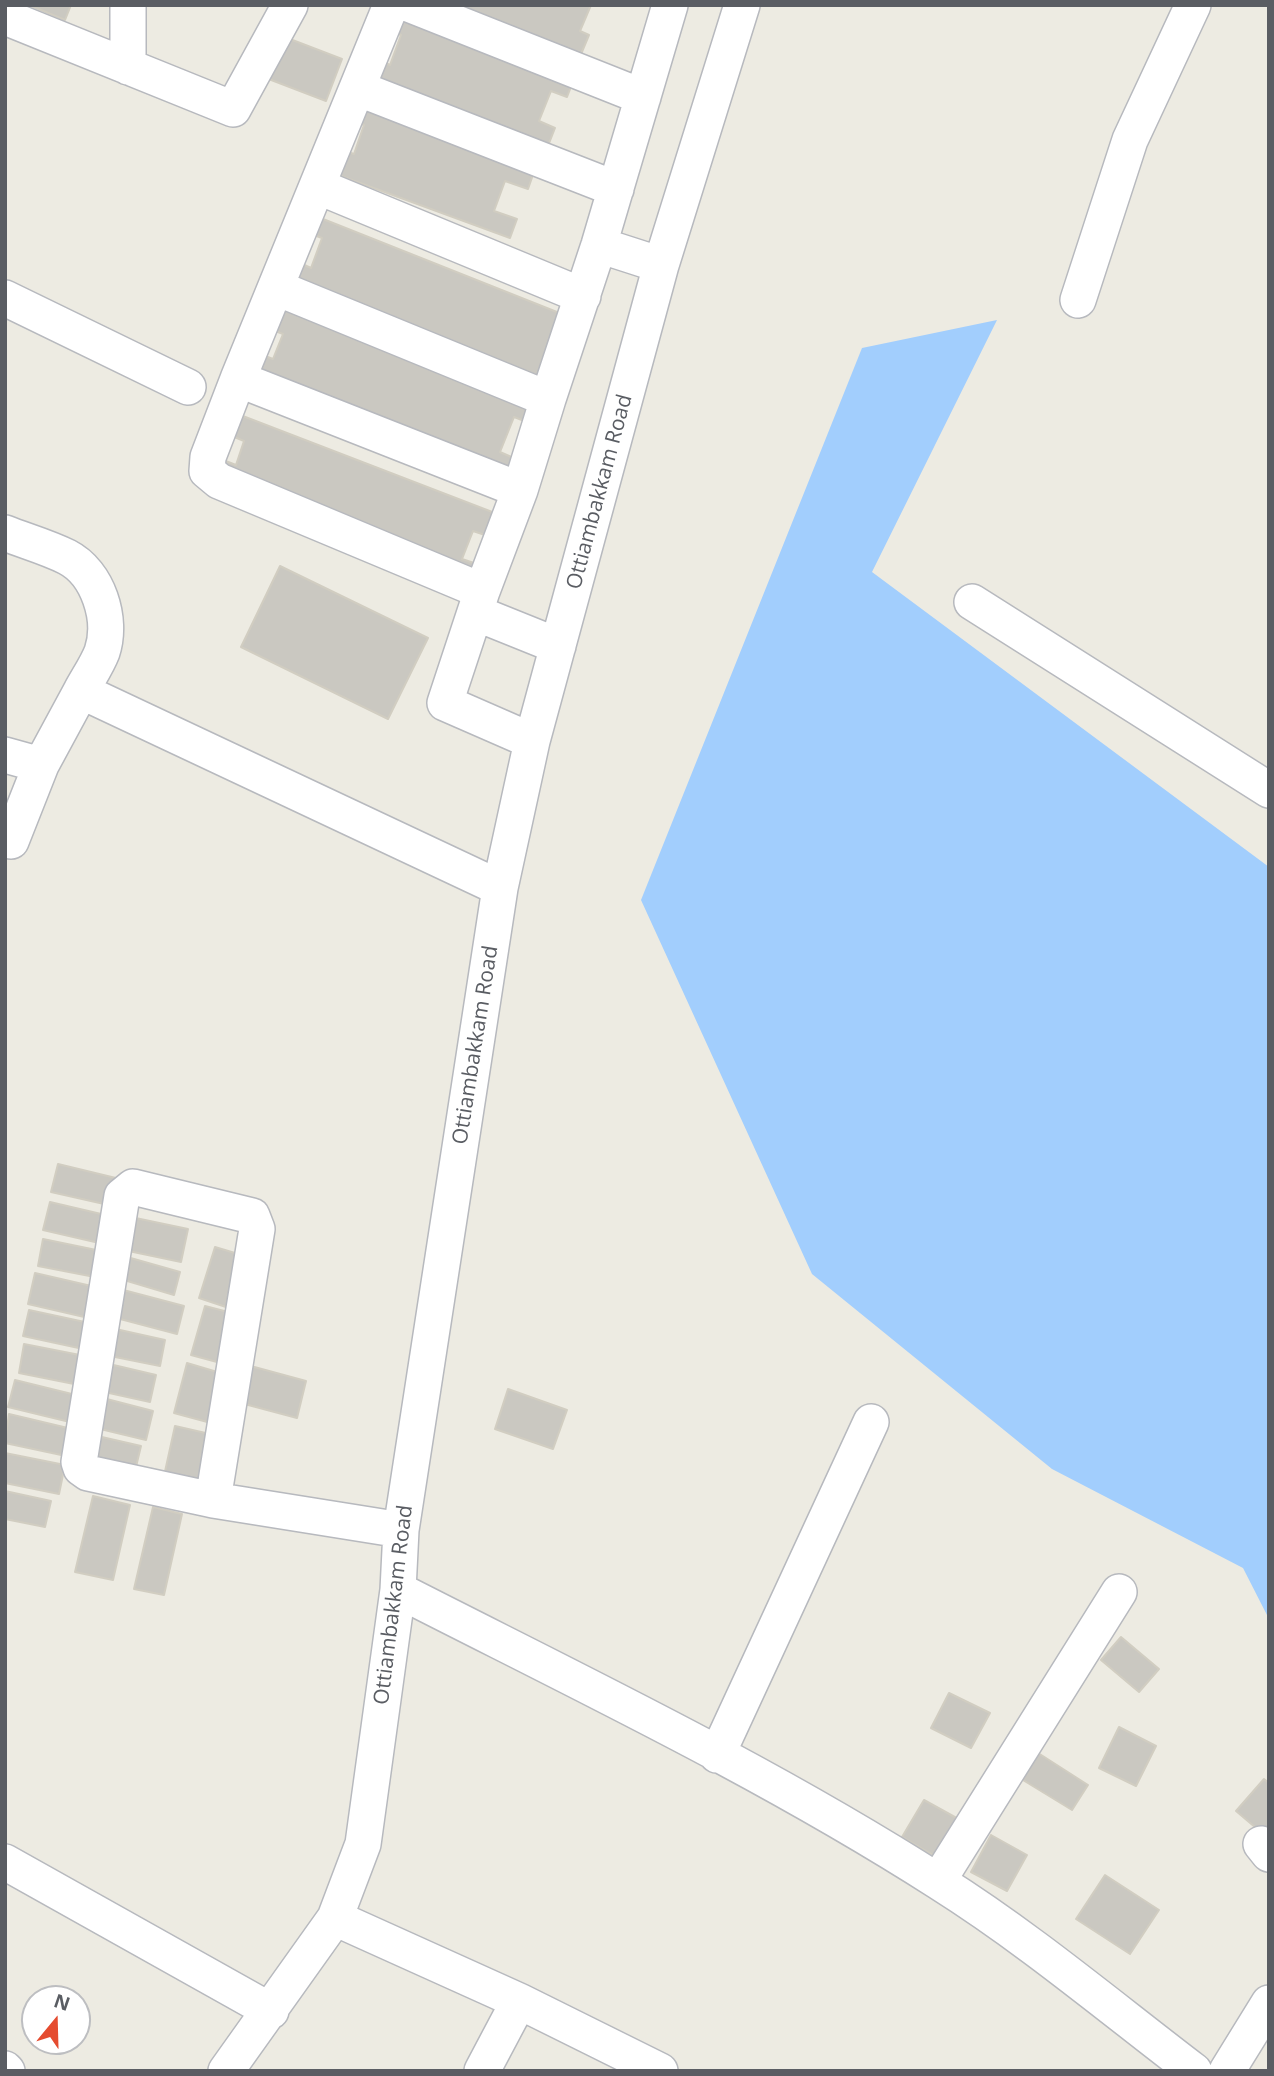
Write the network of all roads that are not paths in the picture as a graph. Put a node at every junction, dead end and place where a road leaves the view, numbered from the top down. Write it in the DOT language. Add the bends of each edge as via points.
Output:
graph roads {
  1 [pos="128,5"];
  2 [pos="290,5"];
  3 [pos="391,5"];
  4 [pos="411,5"];
  5 [pos="670,5"];
  6 [pos="742,5"];
  7 [pos="1193,5"];
  8 [pos="6,20"];
  9 [pos="128,67"];
  10 [pos="357,88"];
  11 [pos="643,97"];
  12 [pos="317,186"];
  13 [pos="616,189"];
  14 [pos="600,245"];
  15 [pos="661,265"];
  16 [pos="276,288"];
  17 [pos="583,296"];
  18 [pos="5,298"];
  19 [pos="1078,300"];
  20 [pos="238,379"];
  21 [pos="188,387"];
  22 [pos="548,399"];
  23 [pos="520,490"];
  24 [pos="5,533"];
  25 [pos="479,602"];
  26 [pos="972,602"];
  27 [pos="558,646"];
  28 [pos="81,691"];
  29 [pos="532,741"];
  30 [pos="5,755"];
  31 [pos="41,765"];
  32 [pos="1269,790"];
  33 [pos="11,841"];
  34 [pos="500,888"];
  35 [pos="871,1422"];
  36 [pos="213,1500"];
  37 [pos="401,1530"];
  38 [pos="398,1590"];
  39 [pos="1119,1592"];
  40 [pos="718,1755"];
  41 [pos="5,1862"];
  42 [pos="938,1881"];
  43 [pos="335,1918"];
  44 [pos="519,2001"];
  45 [pos="1269,2003"];
  46 [pos="271,2011"];
  47 [pos="226,2071"];
  48 [pos="482,2071"];
  49 [pos="660,2071"];
  50 [pos="1194,2071"];
  51 [pos="1227,2071"];
  1 -- 9 [label="street"];
  2 -- 9 [label="street" via="233,109"];
  3 -- 10 [label="street"];
  4 -- 11 [label="street"];
  5 -- 11 [label="street"];
  6 -- 15 [label="street, Ottiambakkam Road"];
  7 -- 19 [label="street" via="1130,140"];
  8 -- 9 [label="street"];
  10 -- 12 [label="street"];
  10 -- 13 [label="street"];
  11 -- 13 [label="street"];
  12 -- 16 [label="street"];
  12 -- 17 [label="street"];
  13 -- 14 [label="street"];
  14 -- 15 [label="street"];
  14 -- 17 [label="street"];
  15 -- 27 [label="street, Ottiambakkam Road"];
  16 -- 20 [label="street"];
  16 -- 22 [label="street"];
  17 -- 22 [label="street"];
  18 -- 21 [label="street"];
  20 -- 23 [label="street"];
  20 -- 25 [label="street" via="208,457 207,471 219,481"];
  22 -- 23 [label="street"];
  23 -- 25 [label="street"];
  24 -- 28 [label="street" via="68,557 88,572 98,592 105,618 102,651"];
  25 -- 27 [label="street"];
  25 -- 29 [label="street" via="445,703"];
  26 -- 32 [label="street"];
  27 -- 29 [label="street, Ottiambakkam Road"];
  28 -- 31 [label="street"];
  28 -- 34 [label="street"];
  29 -- 34 [label="street, Ottiambakkam Road"];
  30 -- 31 [label="street"];
  31 -- 33 [label="street"];
  34 -- 37 [label="street, Ottiambakkam Road"];
  35 -- 40 [label="street"];
  36 -- 36 [label="street" via="88,1473 79,1462 122,1196 133,1187 252,1216 257,1229"];
  36 -- 37 [label="street"];
  37 -- 38 [label="street, Ottiambakkam Road"];
  38 -- 40 [label="street"];
  38 -- 43 [label="street, Ottiambakkam Road" via="363,1844"];
  39 -- 42 [label="street"];
  40 -- 42 [label="street"];
  41 -- 46 [label="street"];
  42 -- 50 [label="street" via="989,1914"];
  43 -- 44 [label="street"];
  43 -- 46 [label="street, Ottiambakkam Road"];
  44 -- 48 [label="street"];
  44 -- 49 [label="street"];
  45 -- 51 [label="street"];
  46 -- 47 [label="street, Ottiambakkam Road"];
}
